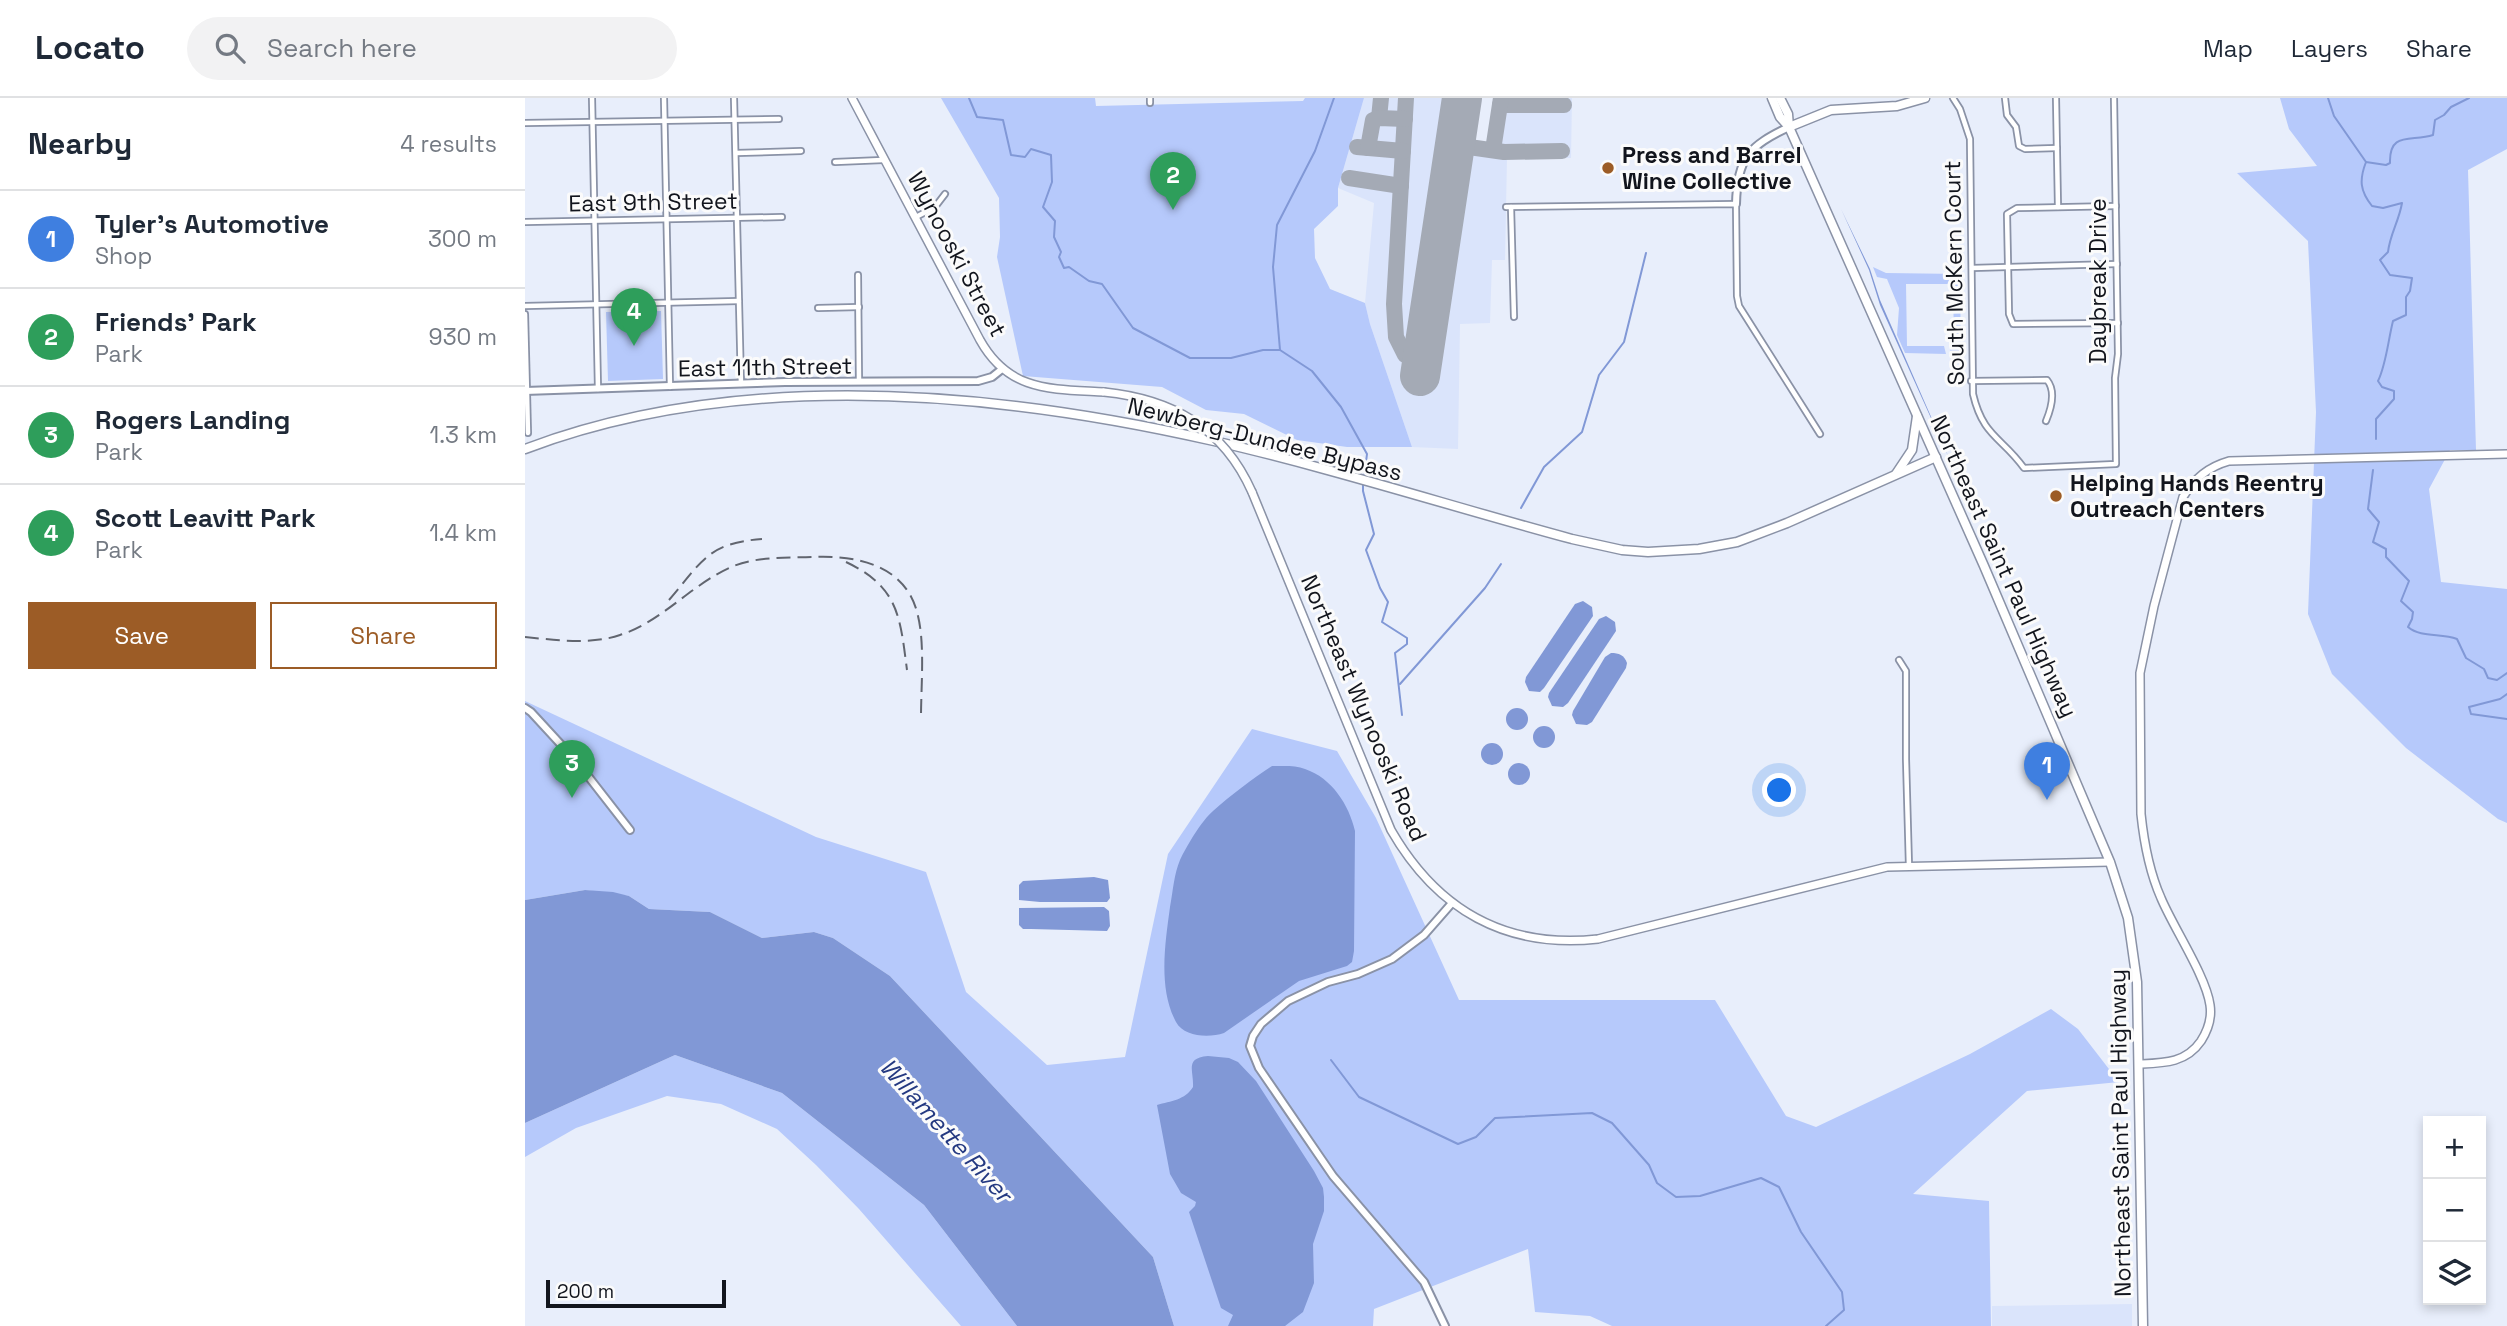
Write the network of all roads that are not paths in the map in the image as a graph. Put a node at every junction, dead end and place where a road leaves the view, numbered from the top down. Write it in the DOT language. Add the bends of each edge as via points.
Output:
graph roads {
  1 [pos="592,98"];
  2 [pos="663,98"];
  3 [pos="734,98"];
  4 [pos="852,98"];
  5 [pos="1772,98"];
  6 [pos="1780,98"];
  7 [pos="1925,98"];
  8 [pos="1953,98"];
  9 [pos="2005,98"];
  10 [pos="2056,98"];
  11 [pos="2114,98"];
  12 [pos="735,119"];
  13 [pos="779,119"];
  14 [pos="664,121"];
  15 [pos="593,122"];
  16 [pos="525,123"];
  17 [pos="1789,127"];
  18 [pos="2057,148"];
  19 [pos="801,151"];
  20 [pos="736,153"];
  21 [pos="884,160"];
  22 [pos="835,162"];
  23 [pos="945,194"];
  24 [pos="1736,204"];
  25 [pos="2116,205"];
  26 [pos="2058,207"];
  27 [pos="782,217"];
  28 [pos="737,218"];
  29 [pos="915,218"];
  30 [pos="666,219"];
  31 [pos="594,221"];
  32 [pos="525,222"];
  33 [pos="2117,264"];
  34 [pos="2009,267"];
  35 [pos="1972,268"];
  36 [pos="858,275"];
  37 [pos="739,301"];
  38 [pos="668,303"];
  39 [pos="596,304"];
  40 [pos="525,306"];
  41 [pos="859,307"];
  42 [pos="818,308"];
  43 [pos="525,314"];
  44 [pos="1514,317"];
  45 [pos="2118,323"];
  46 [pos="1002,369"];
  47 [pos="1972,381"];
  48 [pos="859,382"];
  49 [pos="741,385"];
  50 [pos="670,387"];
  51 [pos="598,389"];
  52 [pos="526,391"];
  53 [pos="1104,392"];
  54 [pos="1917,416"];
  55 [pos="2046,421"];
  56 [pos="528,433"];
  57 [pos="1819,434"];
  58 [pos="525,449"];
  59 [pos="2507,454"];
  60 [pos="1936,457"];
  61 [pos="2116,464"];
  62 [pos="1895,475"];
  63 [pos="1899,660"];
  64 [pos="525,708"];
  65 [pos="630,830"];
  66 [pos="2111,862"];
  67 [pos="1909,867"];
  68 [pos="1452,903"];
  69 [pos="2139,1064"];
  70 [pos="1445,1326"];
  71 [pos="2143,1326"];
  1 -- 15 [label="street"];
  2 -- 14 [label="street"];
  3 -- 12 [label="street"];
  4 -- 21 [label="main road, Wynooski Street"];
  5 -- 17 [label="main road, Northeast Saint Paul Highway"];
  6 -- 17 [label="main road, Northeast Saint Paul Highway"];
  7 -- 17 [label="main road" via="1897,106 1831,110"];
  8 -- 35 [label="street, South McKern Court" via="1970,139"];
  9 -- 18 [label="street" via="2019,146"];
  10 -- 18 [label="street"];
  11 -- 25 [label="street, Daybreak Drive"];
  12 -- 13 [label="street"];
  12 -- 14 [label="street"];
  12 -- 20 [label="street"];
  14 -- 15 [label="street"];
  14 -- 30 [label="street"];
  15 -- 16 [label="street"];
  15 -- 31 [label="street"];
  17 -- 24 [label="street" via="1759,142 1745,158 1737,178"];
  17 -- 54 [label="main road, Northeast Saint Paul Highway"];
  18 -- 26 [label="street"];
  19 -- 20 [label="street"];
  20 -- 28 [label="street"];
  21 -- 22 [label="street"];
  21 -- 29 [label="main road, Wynooski Street"];
  23 -- 29 [label="street" via="935,207"];
  24 -- 44 [label="street" via="1509,207"];
  24 -- 57 [label="street" via="1739,306"];
  25 -- 26 [label="street"];
  25 -- 33 [label="street, Daybreak Drive"];
  26 -- 34 [label="street" via="2017,208 2007,214"];
  27 -- 28 [label="street, East 9th Street"];
  28 -- 30 [label="street, East 9th Street"];
  28 -- 37 [label="street"];
  29 -- 46 [label="main road, Wynooski Street" via="987,352"];
  30 -- 31 [label="street, East 9th Street"];
  30 -- 38 [label="street"];
  31 -- 32 [label="street, East 9th Street"];
  31 -- 39 [label="street"];
  33 -- 34 [label="street"];
  33 -- 45 [label="street, Daybreak Drive"];
  34 -- 35 [label="street"];
  34 -- 45 [label="street" via="2013,324"];
  35 -- 47 [label="street, South McKern Court"];
  36 -- 41 [label="street"];
  37 -- 38 [label="street"];
  37 -- 49 [label="street"];
  38 -- 39 [label="street"];
  38 -- 50 [label="street"];
  39 -- 40 [label="street"];
  39 -- 51 [label="street"];
  41 -- 42 [label="street"];
  41 -- 48 [label="street"];
  43 -- 52 [label="street"];
  45 -- 61 [label="street, Daybreak Drive"];
  46 -- 48 [label="street, East 11th Street" via="978,381"];
  46 -- 53 [label="main road, Wynooski Street" via="1037,387"];
  47 -- 55 [label="street" via="2047,380 2051,408"];
  47 -- 61 [label="street, South McKern Court" via="1975,404 1987,430 2024,468"];
  48 -- 49 [label="street, East 11th Street"];
  49 -- 50 [label="street, East 11th Street"];
  50 -- 51 [label="street, East 11th Street"];
  51 -- 52 [label="street, East 11th Street"];
  52 -- 56 [label="street"];
  53 -- 68 [label="main road, Northeast Wynooski Road, bridge" via="1151,400 1184,415 1227,450 1239,467 1391,830 1410,861"];
  54 -- 60 [label="main road, Northeast Saint Paul Highway"];
  54 -- 62 [label="main road" via="1912,450"];
  58 -- 62 [label="main road, Newberg-Dundee Bypass" via="655,411 735,400 879,397 968,403 1177,434 1597,545 1673,552 1751,537"];
  59 -- 69 [label="main road" via="2229,461 2206,471 2183,497 2140,673 2141,814 2154,881 2206,989 2211,1014 2205,1035 2188,1055 2173,1062"];
  60 -- 62 [label="main road, Newberg-Dundee Bypass"];
  60 -- 66 [label="main road, Northeast Saint Paul Highway"];
  63 -- 67 [label="street" via="1906,671"];
  64 -- 65 [label="street" via="577,762"];
  66 -- 67 [label="main road, Northeast Wynooski Road"];
  66 -- 69 [label="main road, Northeast Saint Paul Highway" via="2134,948"];
  67 -- 68 [label="main road, Northeast Wynooski Road" via="1854,874 1616,936 1576,942 1514,934"];
  68 -- 70 [label="street" via="1424,935 1392,959 1288,1001 1261,1024 1250,1046 1259,1068 1333,1176 1424,1282"];
  69 -- 71 [label="main road, Northeast Saint Paul Highway"];
}
